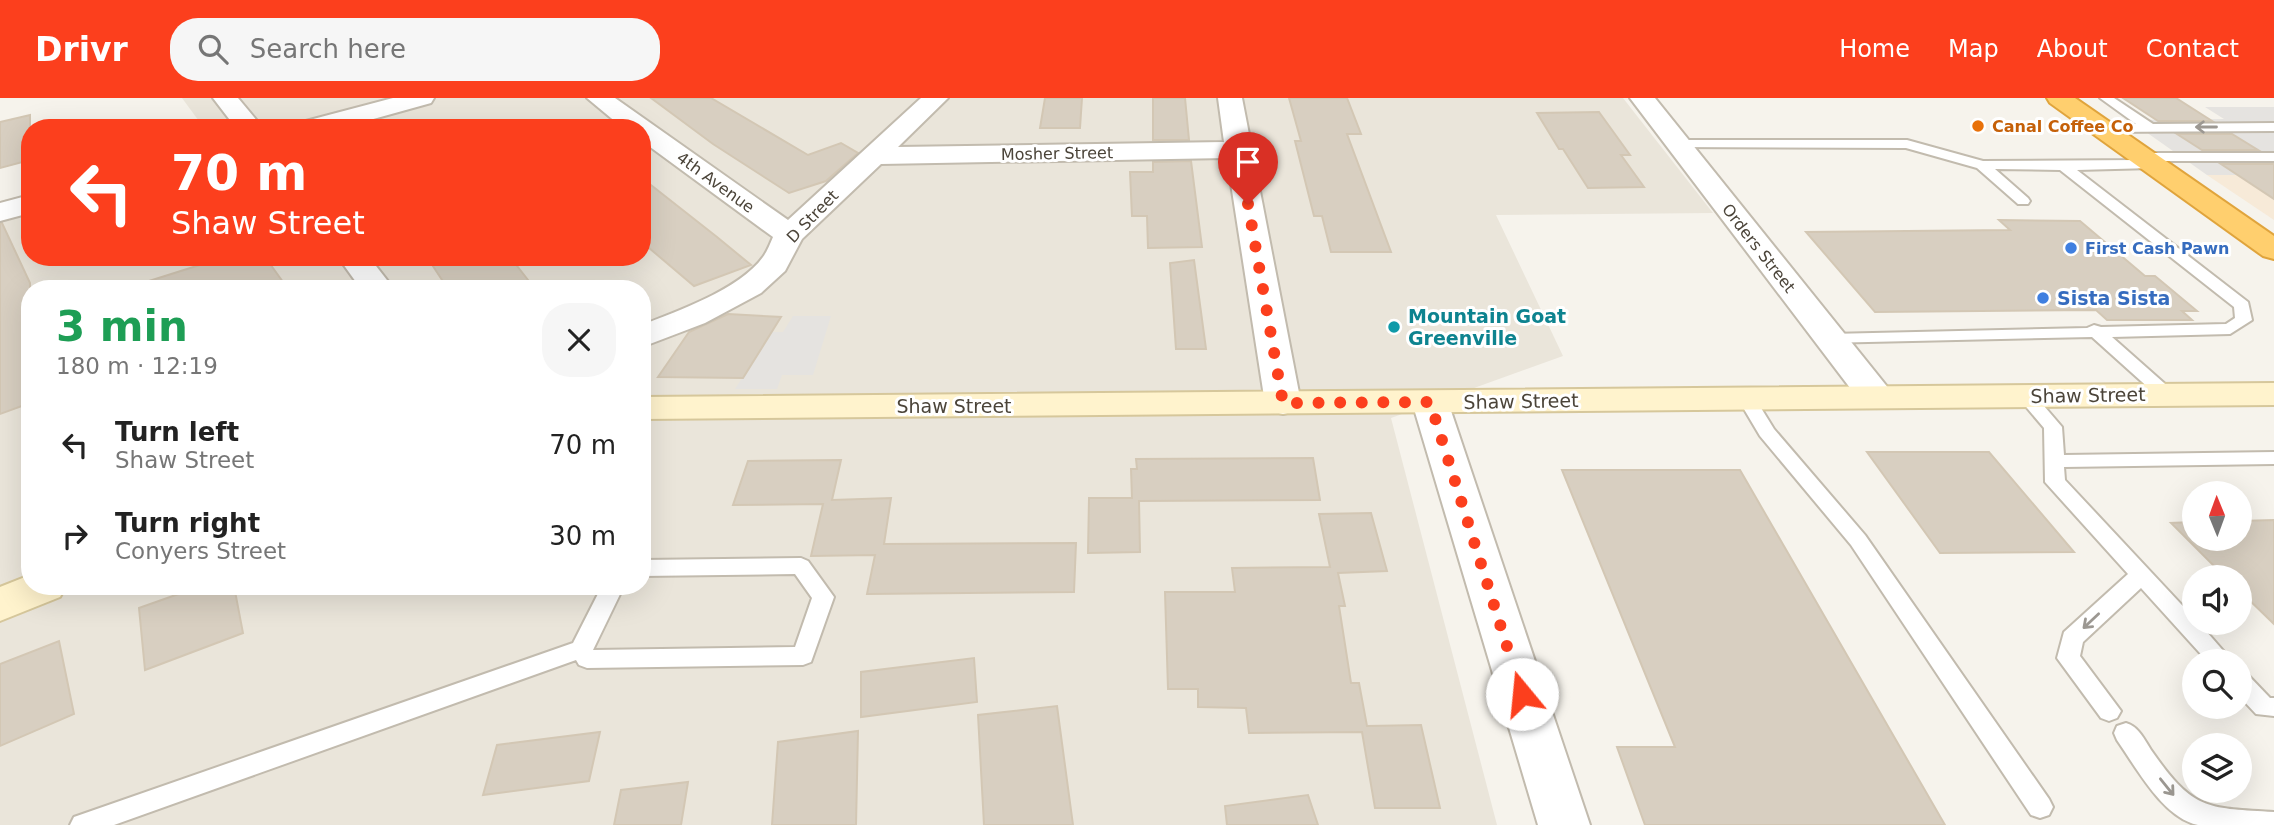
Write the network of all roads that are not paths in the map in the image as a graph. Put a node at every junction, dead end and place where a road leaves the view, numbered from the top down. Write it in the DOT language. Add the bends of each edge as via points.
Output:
graph roads {
  1 [pos="225,98"];
  2 [pos="422,98"];
  3 [pos="599,98"];
  4 [pos="936,98"];
  5 [pos="1230,98"];
  6 [pos="1642,98"];
  7 [pos="2059,98"];
  8 [pos="2106,98"];
  9 [pos="242,119"];
  10 [pos="344,119"];
  11 [pos="628,119"];
  12 [pos="2274,127"];
  13 [pos="2101,128"];
  14 [pos="2151,128"];
  15 [pos="651,135"];
  16 [pos="1678,144"];
  17 [pos="1239,150"];
  18 [pos="875,156"];
  19 [pos="2274,157"];
  20 [pos="2148,161"];
  21 [pos="1982,165"];
  22 [pos="2063,166"];
  23 [pos="2023,201"];
  24 [pos="21,206"];
  25 [pos="0,212"];
  26 [pos="789,235"];
  27 [pos="2274,250"];
  28 [pos="360,266"];
  29 [pos="371,280"];
  30 [pos="2094,330"];
  31 [pos="651,333"];
  32 [pos="1830,339"];
  33 [pos="2167,394"];
  34 [pos="2274,394"];
  35 [pos="2026,396"];
  36 [pos="1876,397"];
  37 [pos="1747,399"];
  38 [pos="1430,402"];
  39 [pos="1283,403"];
  40 [pos="651,408"];
  41 [pos="2274,458"];
  42 [pos="2054,461"];
  43 [pos="651,568"];
  44 [pos="2141,575"];
  45 [pos="24,595"];
  46 [pos="609,595"];
  47 [pos="0,605"];
  48 [pos="582,649"];
  49 [pos="2210,649"];
  50 [pos="2252,694"];
  51 [pos="2274,707"];
  52 [pos="2109,711"];
  53 [pos="2126,733"];
  54 [pos="2040,807"];
  55 [pos="2274,823"];
  56 [pos="83,825"];
  57 [pos="1564,825"];
  1 -- 9 [label="street"];
  2 -- 10 [label="street"];
  3 -- 11 [label="street, 4th Avenue"];
  4 -- 18 [label="street, D Street"];
  5 -- 17 [label="street"];
  6 -- 16 [label="street, Orders Street"];
  7 -- 13 [label="highway"];
  8 -- 14 [label="lane"];
  12 -- 14 [label="lane, one-way"];
  13 -- 14 [label="lane"];
  13 -- 20 [label="highway"];
  15 -- 26 [label="street, 4th Avenue"];
  16 -- 21 [label="lane" via="1908,144"];
  16 -- 32 [label="street, Orders Street"];
  17 -- 18 [label="street, Mosher Street"];
  17 -- 39 [label="street"];
  18 -- 26 [label="street, D Street"];
  19 -- 20 [label="lane"];
  20 -- 22 [label="lane"];
  20 -- 27 [label="highway"];
  21 -- 22 [label="lane"];
  21 -- 23 [label="lane"];
  22 -- 30 [label="lane" via="2242,305 2244,320 2230,329"];
  24 -- 25 [label="street"];
  26 -- 31 [label="street, D Street" via="775,264 765,273 734,294"];
  28 -- 29 [label="street"];
  30 -- 32 [label="lane"];
  30 -- 33 [label="lane"];
  32 -- 36 [label="street, Orders Street"];
  33 -- 34 [label="street, Shaw Street"];
  33 -- 35 [label="street, Shaw Street"];
  35 -- 36 [label="street, Shaw Street"];
  35 -- 42 [label="lane" via="2053,427"];
  36 -- 37 [label="street, Shaw Street"];
  37 -- 38 [label="street, Shaw Street"];
  37 -- 54 [label="lane" via="1767,432 1858,540"];
  38 -- 39 [label="street, Shaw Street"];
  38 -- 57 [label="street"];
  39 -- 40 [label="street, Shaw Street"];
  41 -- 42 [label="lane"];
  42 -- 44 [label="lane" via="2055,482"];
  43 -- 48 [label="lane" via="801,566 823,597 803,656 587,659"];
  44 -- 49 [label="lane"];
  44 -- 52 [label="lane, one-way" via="2073,638 2068,658"];
  45 -- 47 [label="street"];
  46 -- 48 [label="lane"];
  48 -- 56 [label="lane"];
  50 -- 51 [label="lane" via="2264,707"];
  53 -- 55 [label="lane, one-way" via="2172,795 2194,812 2222,820"];
}
